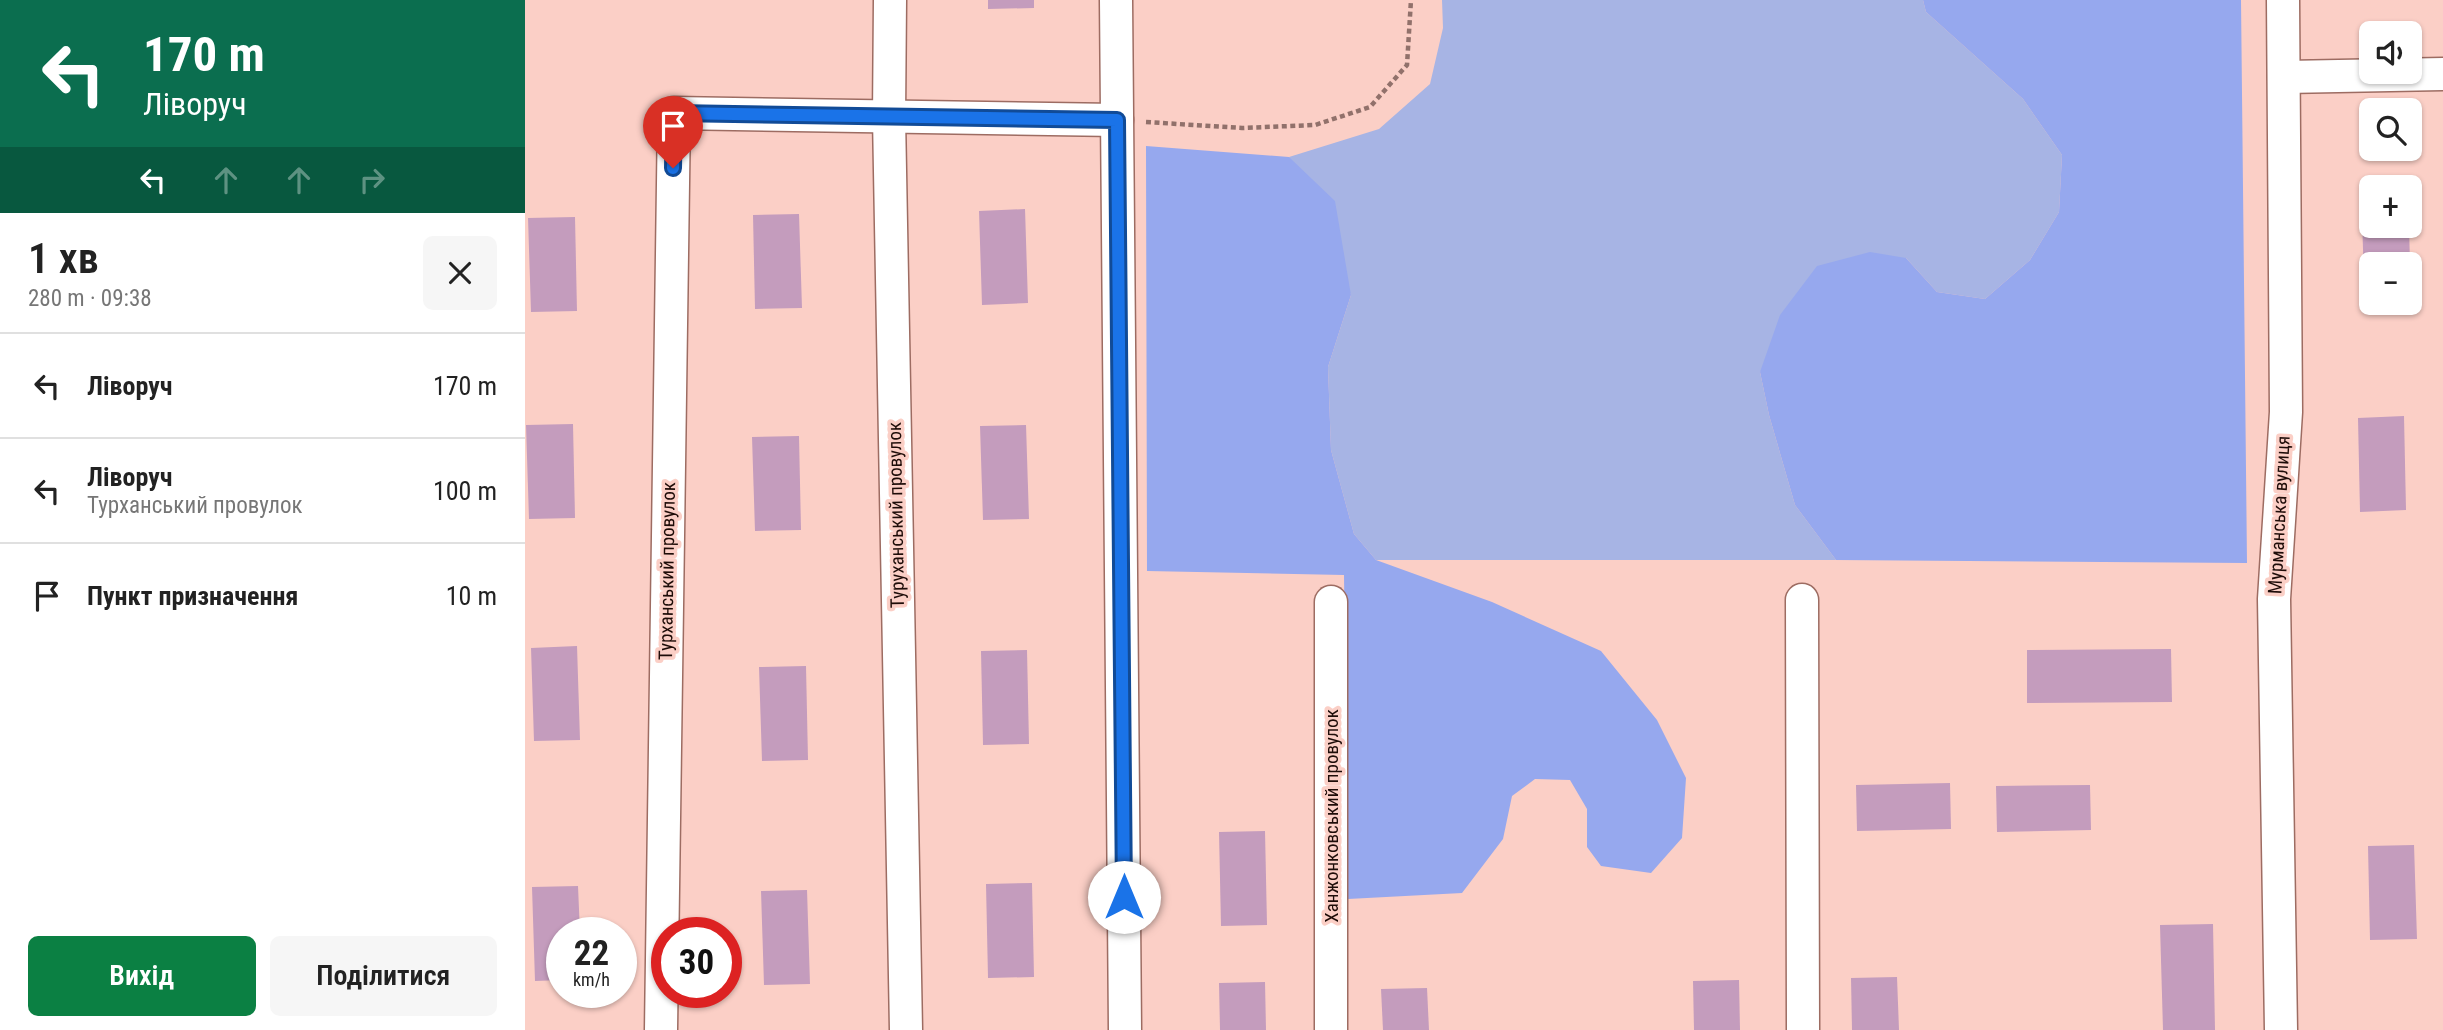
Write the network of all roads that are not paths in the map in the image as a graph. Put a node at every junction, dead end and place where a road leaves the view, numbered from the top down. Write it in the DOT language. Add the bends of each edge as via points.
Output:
graph roads {
  1 [pos="890,0"];
  2 [pos="1115,0"];
  3 [pos="2283,0"];
  4 [pos="2443,74"];
  5 [pos="2284,77"];
  6 [pos="889,117"];
  7 [pos="1117,120"];
  8 [pos="1802,600"];
  9 [pos="1331,602"];
  10 [pos="661,1030"];
  11 [pos="906,1030"];
  12 [pos="1125,1030"];
  13 [pos="1331,1030"];
  14 [pos="1803,1030"];
  15 [pos="2281,1030"];
  1 -- 6 [label="street, Туруханський провулок"];
  2 -- 7 [label="street"];
  3 -- 5 [label="street, Мурманська вулиця"];
  4 -- 5 [label="street"];
  5 -- 15 [label="street, Мурманська вулиця" via="2286,412 2274,599"];
  6 -- 7 [label="street"];
  6 -- 10 [label="street, Турханський провулок" via="674,113"];
  6 -- 11 [label="street, Туруханський провулок"];
  7 -- 12 [label="street"];
  8 -- 14 [label="street"];
  9 -- 13 [label="street, Ханжонковський провулок"];
}
